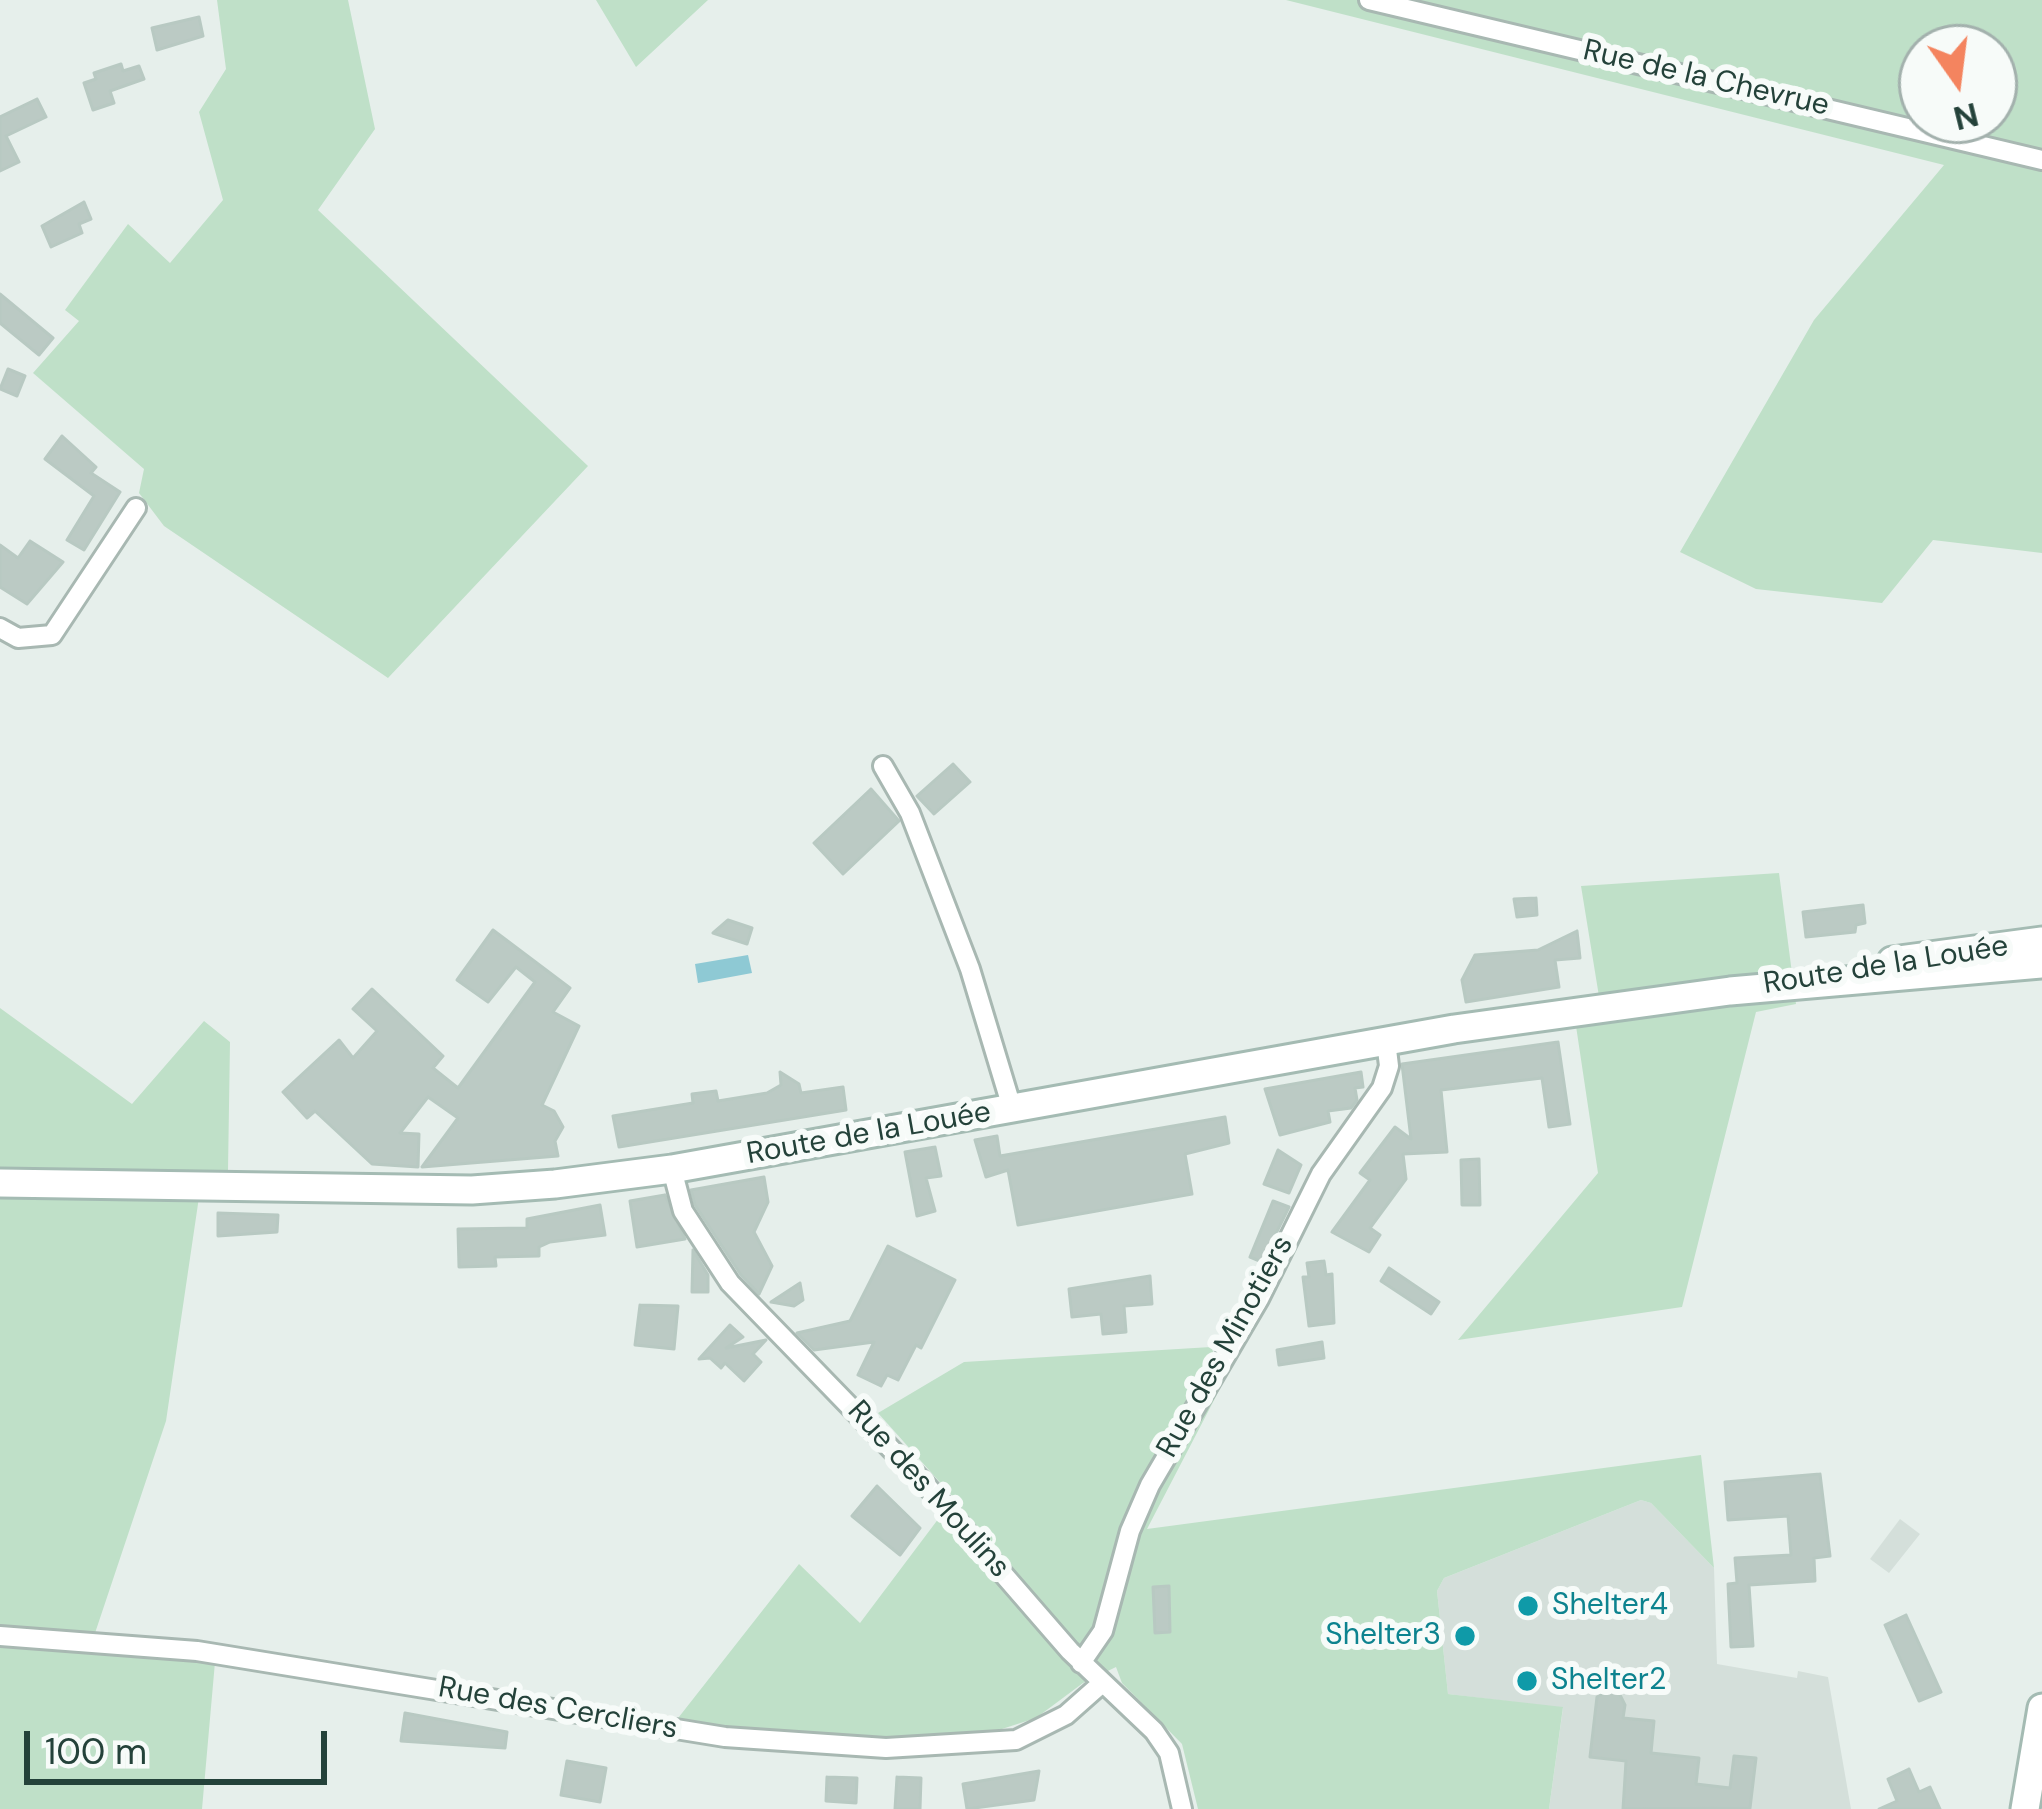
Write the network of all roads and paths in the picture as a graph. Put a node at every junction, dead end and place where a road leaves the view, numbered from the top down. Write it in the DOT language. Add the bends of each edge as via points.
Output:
graph roads {
  1 [pos="1370,0"];
  2 [pos="2042,160"];
  3 [pos="136,508"];
  4 [pos="0,628"];
  5 [pos="883,766"];
  6 [pos="2042,941"];
  7 [pos="2042,964"];
  8 [pos="1730,992"];
  9 [pos="1386,1041"];
  10 [pos="1012,1108"];
  11 [pos="672,1169"];
  12 [pos="0,1183"];
  13 [pos="0,1636"];
  14 [pos="1081,1663"];
  15 [pos="1101,1684"];
  16 [pos="2042,1708"];
  17 [pos="1182,1809"];
  18 [pos="2025,1809"];
  1 -- 2 [label="street, Rue de la Chevrue"];
  3 -- 4 [label="street" via="52,635 18,638"];
  5 -- 10 [label="street" via="910,813 970,969"];
  6 -- 8 [label="main road, Route de la Louée"];
  7 -- 8 [label="main road, Route de la Louée"];
  8 -- 9 [label="main road, Route de la Louée"];
  9 -- 10 [label="main road, Route de la Louée"];
  9 -- 14 [label="street, Rue des Minotiers" via="1382,1088 1321,1174 1150,1485 1103,1631"];
  10 -- 11 [label="main road, Route de la Louée"];
  11 -- 12 [label="main road, Route de la Louée" via="472,1190"];
  11 -- 14 [label="street, Rue des Moulins" via="683,1211 730,1283 925,1484"];
  13 -- 15 [label="street, Rue des Cercliers" via="233,1655 725,1737 886,1748 1016,1740 1066,1715"];
  14 -- 15 [label="street, Rue des Moulins"];
  15 -- 17 [label="street, Rue des Moulins" via="1169,1753"];
  16 -- 18 [label="main road"];
}
